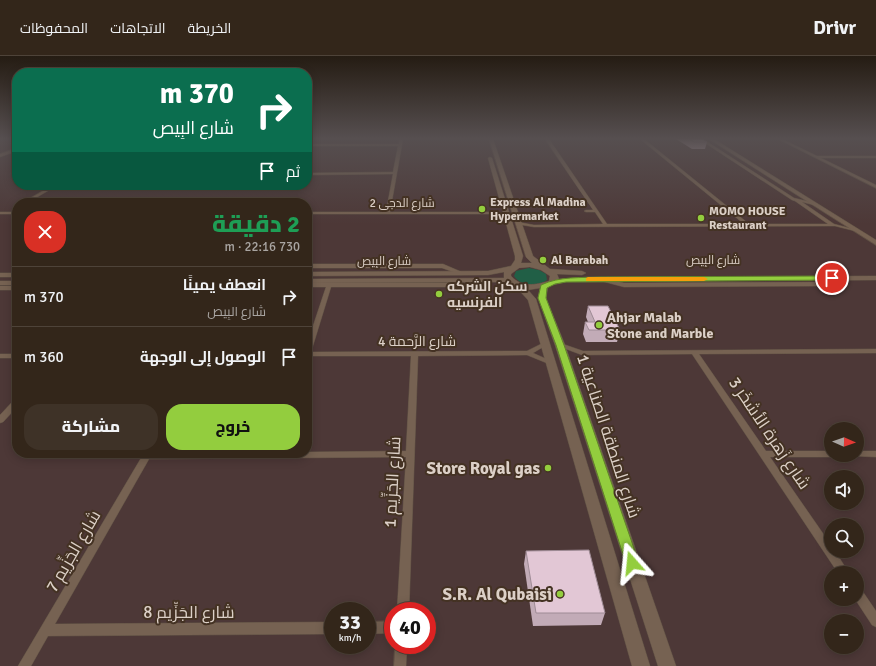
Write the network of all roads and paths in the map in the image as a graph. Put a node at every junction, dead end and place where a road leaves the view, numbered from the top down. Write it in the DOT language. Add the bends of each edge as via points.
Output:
graph roads {
  1 [pos="396,167"];
  2 [pos="493,167"];
  3 [pos="499,167"];
  4 [pos="566,167"];
  5 [pos="677,167"];
  6 [pos="745,167"];
  7 [pos="756,167"];
  8 [pos="764,167"];
  9 [pos="837,167"];
  10 [pos="395,173"];
  11 [pos="312,174"];
  12 [pos="876,187"];
  13 [pos="47,190"];
  14 [pos="33,198"];
  15 [pos="793,199"];
  16 [pos="814,204"];
  17 [pos="505,208"];
  18 [pos="12,210"];
  19 [pos="586,211"];
  20 [pos="596,211"];
  21 [pos="0,213"];
  22 [pos="7,213"];
  23 [pos="12,213"];
  24 [pos="312,213"];
  25 [pos="388,213"];
  26 [pos="497,213"];
  27 [pos="507,216"];
  28 [pos="518,223"];
  29 [pos="835,223"];
  30 [pos="748,225"];
  31 [pos="534,226"];
  32 [pos="606,226"];
  33 [pos="521,230"];
  34 [pos="876,236"];
  35 [pos="876,243"];
  36 [pos="312,266"];
  37 [pos="512,268"];
  38 [pos="547,269"];
  39 [pos="876,271"];
  40 [pos="312,274"];
  41 [pos="0,275"];
  42 [pos="12,275"];
  43 [pos="460,277"];
  44 [pos="876,278"];
  45 [pos="312,281"];
  46 [pos="0,283"];
  47 [pos="12,283"];
  48 [pos="515,283"];
  49 [pos="548,284"];
  50 [pos="312,285"];
  51 [pos="329,285"];
  52 [pos="0,288"];
  53 [pos="12,288"];
  54 [pos="312,338"];
  55 [pos="545,344"];
  56 [pos="560,345"];
  57 [pos="876,351"];
  58 [pos="582,352"];
  59 [pos="528,353"];
  60 [pos="695,353"];
  61 [pos="312,354"];
  62 [pos="415,354"];
  63 [pos="0,356"];
  64 [pos="12,356"];
  65 [pos="564,359"];
  66 [pos="549,362"];
  67 [pos="12,407"];
  68 [pos="0,420"];
  69 [pos="312,454"];
  70 [pos="410,454"];
  71 [pos="764,454"];
  72 [pos="824,454"];
  73 [pos="864,454"];
  74 [pos="876,454"];
  75 [pos="146,458"];
  76 [pos="839,566"];
  77 [pos="403,602"];
  78 [pos="864,603"];
  79 [pos="876,620"];
  80 [pos="324,628"];
  81 [pos="45,630"];
  82 [pos="401,654"];
  83 [pos="24,666"];
  84 [pos="400,666"];
  85 [pos="640,666"];
  86 [pos="667,666"];
  1 -- 10 [label="street"];
  2 -- 17 [label="street"];
  3 -- 28 [label="street"];
  4 -- 20 [label="street"];
  5 -- 30 [label="street"];
  6 -- 15 [label="street"];
  7 -- 16 [label="street"];
  8 -- 34 [label="street"];
  9 -- 12 [label="street"];
  10 -- 11 [label="street"];
  10 -- 25 [label="street"];
  13 -- 14 [label="street"];
  15 -- 16 [label="street"];
  15 -- 29 [label="street"];
  16 -- 29 [label="street"];
  17 -- 26 [label="street"];
  17 -- 27 [label="street"];
  18 -- 22 [label="street"];
  19 -- 20 [label="street"];
  20 -- 32 [label="street"];
  21 -- 22 [label="street"];
  22 -- 23 [label="street"];
  24 -- 25 [label="street, شارع الدجى 2"];
  25 -- 26 [label="street, شارع الدجى 2"];
  26 -- 27 [label="street, شارع الدجى 2"];
  27 -- 37 [label="street" via="519,256 519,260"];
  28 -- 31 [label="street"];
  28 -- 33 [label="street"];
  29 -- 30 [label="street"];
  29 -- 35 [label="street" via="855,230"];
  30 -- 32 [label="street"];
  31 -- 32 [label="street"];
  31 -- 33 [label="street"];
  33 -- 38 [label="street" via="530,257"];
  36 -- 43 [label="street" via="442,266"];
  37 -- 38 [label="street, شارع البِيص" via="529,265"];
  37 -- 43 [label="street, شارع البِيص"];
  37 -- 48 [label="street" via="507,273"];
  38 -- 39 [label="street, شارع البِيص" via="569,273"];
  38 -- 49 [label="street, شارع المنطقة الصناعية 1" via="555,278"];
  40 -- 43 [label="street, شارع البِيص"];
  41 -- 42 [label="street"];
  43 -- 45 [label="street, شارع البِيص"];
  43 -- 48 [label="street, شارع البِيص"];
  43 -- 51 [label="street" via="446,285"];
  44 -- 49 [label="street, شارع البِيص" via="601,279"];
  46 -- 47 [label="street"];
  48 -- 49 [label="street, شارع البِيص"];
  48 -- 55 [label="street" via="532,299"];
  49 -- 56 [label="street, شارع المنطقة الصناعية 1" via="542,298"];
  50 -- 51 [label="street"];
  51 -- 54 [label="street"];
  52 -- 53 [label="street"];
  55 -- 59 [label="street, شارع الرَّحمة 4"];
  55 -- 66 [label="street"];
  56 -- 58 [label="street"];
  56 -- 65 [label="street, شارع المنطقة الصناعية 1"];
  57 -- 60 [label="street"];
  58 -- 60 [label="street"];
  58 -- 65 [label="street"];
  59 -- 62 [label="street, شارع الرَّحمة 4"];
  59 -- 66 [label="street, شارع الرَّحمة 4"];
  60 -- 71 [label="street, شارع زَهرة الأشخَر 3"];
  61 -- 62 [label="street, شارع الرَّحمة 4"];
  62 -- 70 [label="street, شارع الجَزِّيم 1"];
  63 -- 64 [label="street"];
  65 -- 86 [label="street, شارع المنطقة الصناعية 1"];
  66 -- 85 [label="street"];
  67 -- 68 [label="street"];
  69 -- 70 [label="street"];
  70 -- 77 [label="street, شارع الجَزِّيم 1"];
  71 -- 72 [label="street"];
  71 -- 76 [label="street, شارع زَهرة الأشخَر 3"];
  73 -- 74 [label="street"];
  75 -- 81 [label="street, شارع الجَزِّيم 7"];
  78 -- 79 [label="street"];
  80 -- 81 [label="street, شارع الجَزِّيم 8"];
  81 -- 83 [label="street, شارع الجَزِّيم 7"];
  82 -- 84 [label="street"];
}
